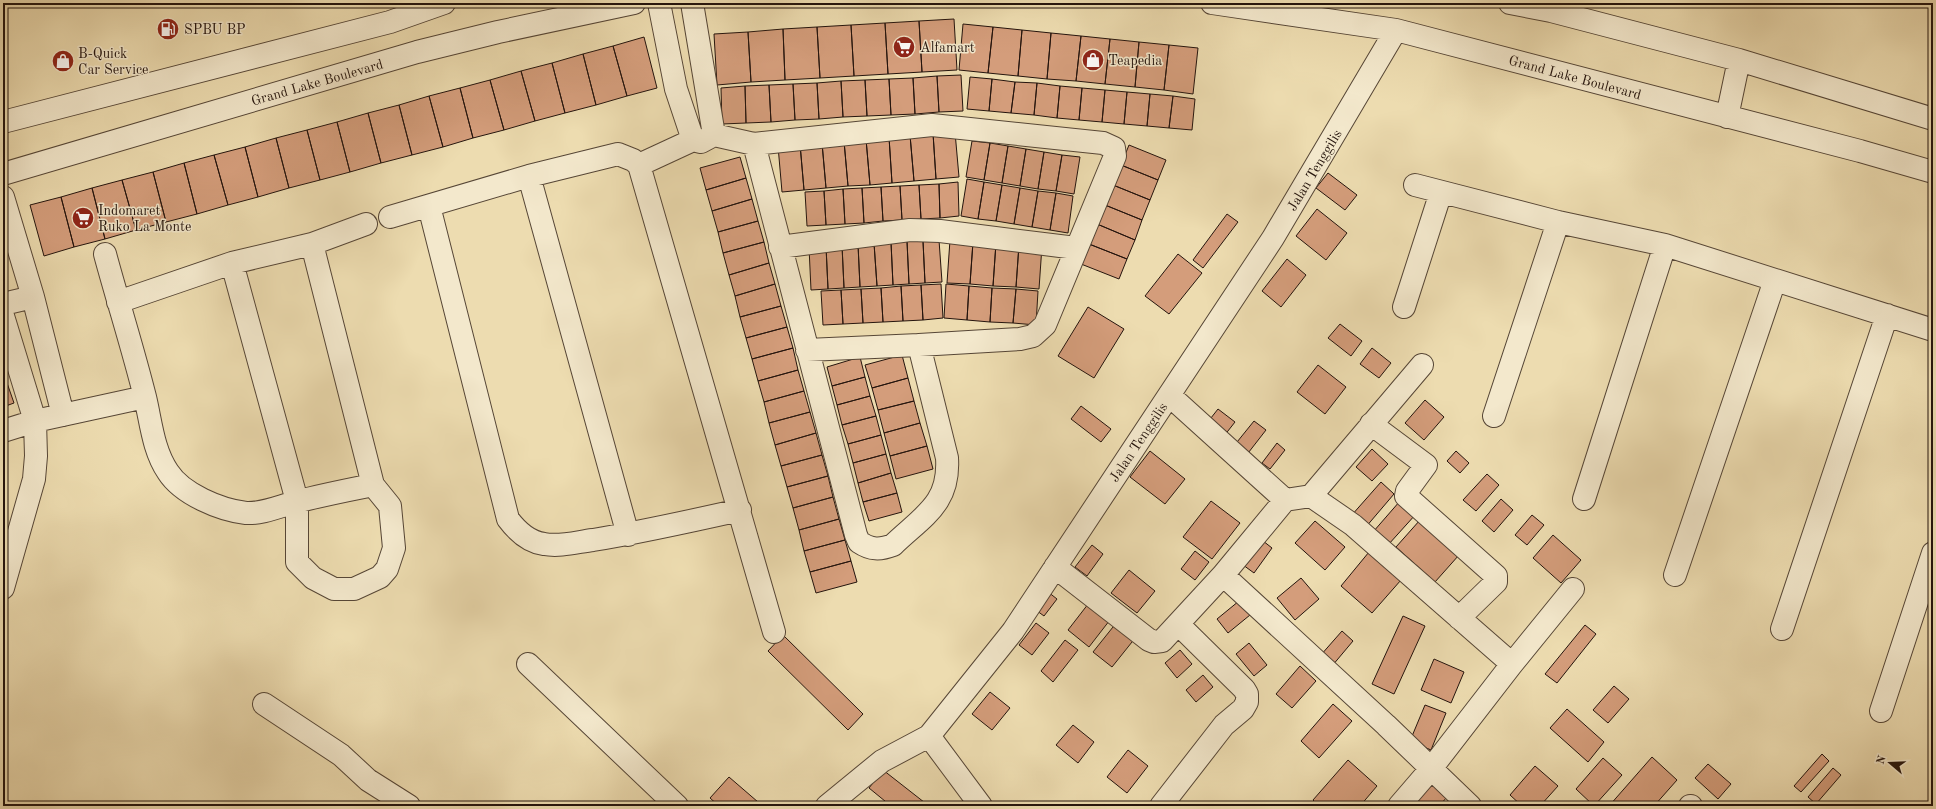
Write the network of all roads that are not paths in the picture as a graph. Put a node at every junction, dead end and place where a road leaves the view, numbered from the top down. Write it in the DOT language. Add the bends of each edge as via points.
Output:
graph roads {
  1 [pos="444,3"];
  2 [pos="634,3"];
  3 [pos="659,3"];
  4 [pos="692,3"];
  5 [pos="1212,3"];
  6 [pos="1510,3"];
  7 [pos="1396,30"];
  8 [pos="1739,60"];
  9 [pos="1727,117"];
  10 [pos="1933,119"];
  11 [pos="3,122"];
  12 [pos="703,137"];
  13 [pos="754,144"];
  14 [pos="639,165"];
  15 [pos="1933,172"];
  16 [pos="3,174"];
  17 [pos="529,176"];
  18 [pos="1415,185"];
  19 [pos="1441,192"];
  20 [pos="3,197"];
  21 [pos="430,206"];
  22 [pos="390,217"];
  23 [pos="1558,222"];
  24 [pos="366,224"];
  25 [pos="312,244"];
  26 [pos="1665,245"];
  27 [pos="780,247"];
  28 [pos="1076,248"];
  29 [pos="105,254"];
  30 [pos="232,263"];
  31 [pos="1775,280"];
  32 [pos="33,297"];
  33 [pos="118,302"];
  34 [pos="3,304"];
  35 [pos="1404,307"];
  36 [pos="1887,315"];
  37 [pos="3,316"];
  38 [pos="1933,330"];
  39 [pos="919,345"];
  40 [pos="807,350"];
  41 [pos="1422,365"];
  42 [pos="1169,395"];
  43 [pos="145,397"];
  44 [pos="63,415"];
  45 [pos="1494,416"];
  46 [pos="35,421"];
  47 [pos="1371,424"];
  48 [pos="3,431"];
  49 [pos="373,484"];
  50 [pos="1311,496"];
  51 [pos="1584,499"];
  52 [pos="1285,500"];
  53 [pos="297,502"];
  54 [pos="740,510"];
  55 [pos="628,534"];
  56 [pos="1933,553"];
  57 [pos="1054,567"];
  58 [pos="1223,575"];
  59 [pos="1675,575"];
  60 [pos="3,588"];
  61 [pos="1574,589"];
  62 [pos="1459,618"];
  63 [pos="1178,624"];
  64 [pos="1782,629"];
  65 [pos="774,632"];
  66 [pos="528,664"];
  67 [pos="1512,664"];
  68 [pos="264,704"];
  69 [pos="1881,711"];
  70 [pos="929,736"];
  71 [pos="1430,770"];
  72 [pos="409,806"];
  73 [pos="677,806"];
  74 [pos="827,806"];
  75 [pos="981,806"];
  76 [pos="1161,806"];
  77 [pos="1399,806"];
  78 [pos="1470,806"];
  1 -- 11 [label="street" via="390,22"];
  2 -- 16 [label="street, Grand Lake Boulevard" via="417,52"];
  3 -- 12 [label="street" via="676,89"];
  4 -- 12 [label="street"];
  5 -- 7 [label="street, Grand Lake Boulevard"];
  6 -- 8 [label="street" via="1551,11"];
  7 -- 9 [label="street, Grand Lake Boulevard"];
  7 -- 42 [label="street, Jalan Tenggilis" via="1273,238"];
  8 -- 9 [label="street"];
  8 -- 10 [label="street"];
  9 -- 15 [label="street, Grand Lake Boulevard"];
  12 -- 13 [label="street"];
  12 -- 14 [label="street"];
  13 -- 27 [label="street"];
  13 -- 28 [label="street" via="932,125 1103,143 1114,148 1115,156"];
  14 -- 17 [label="street" via="618,154"];
  14 -- 54 [label="street"];
  17 -- 21 [label="street"];
  17 -- 55 [label="street"];
  18 -- 19 [label="street"];
  19 -- 23 [label="street"];
  19 -- 35 [label="street"];
  20 -- 32 [label="street"];
  21 -- 22 [label="street"];
  21 -- 55 [label="street" via="508,519 518,532 543,544 557,545"];
  23 -- 26 [label="street"];
  23 -- 45 [label="street"];
  24 -- 25 [label="street"];
  25 -- 30 [label="street"];
  25 -- 49 [label="street"];
  26 -- 31 [label="street"];
  26 -- 51 [label="street"];
  27 -- 28 [label="street" via="910,230 940,231"];
  27 -- 40 [label="street"];
  28 -- 39 [label="street" via="1051,315 1033,336"];
  29 -- 33 [label="street"];
  30 -- 33 [label="street"];
  30 -- 53 [label="street"];
  31 -- 36 [label="street"];
  31 -- 59 [label="street"];
  32 -- 34 [label="street"];
  32 -- 44 [label="street"];
  33 -- 43 [label="street"];
  36 -- 38 [label="street"];
  36 -- 64 [label="street"];
  37 -- 46 [label="street"];
  39 -- 40 [label="street"];
  39 -- 40 [label="street" via="947,458 948,475 939,501 894,545 884,549 870,549 859,542"];
  41 -- 47 [label="street"];
  42 -- 52 [label="street"];
  42 -- 57 [label="street, Jalan Tenggilis"];
  43 -- 44 [label="street"];
  43 -- 53 [label="street" via="155,444 168,472 180,486 197,497 230,510 247,513"];
  44 -- 46 [label="street"];
  46 -- 48 [label="street"];
  46 -- 60 [label="street" via="34,479"];
  47 -- 50 [label="street"];
  47 -- 62 [label="street" via="1426,465 1406,496 1496,576 1496,582"];
  49 -- 53 [label="street"];
  49 -- 53 [label="street" via="390,506 394,548 387,569 380,577 354,589 334,590 313,578 297,562"];
  50 -- 52 [label="street"];
  50 -- 62 [label="street" via="1353,525"];
  52 -- 58 [label="street"];
  54 -- 55 [label="street"];
  54 -- 65 [label="street"];
  56 -- 69 [label="street"];
  57 -- 63 [label="street" via="1154,642 1162,641"];
  57 -- 70 [label="street, Jalan Tenggilis" via="1012,631"];
  58 -- 63 [label="street"];
  58 -- 71 [label="street" via="1386,725"];
  61 -- 67 [label="street"];
  62 -- 67 [label="street"];
  63 -- 76 [label="street" via="1244,688 1247,702 1243,709 1224,725"];
  66 -- 73 [label="street"];
  67 -- 71 [label="street"];
  68 -- 72 [label="street" via="341,755 368,780"];
  70 -- 74 [label="street, Jalan Tenggilis" via="882,761"];
  70 -- 75 [label="street"];
  71 -- 77 [label="street"];
  71 -- 78 [label="street"];
}
